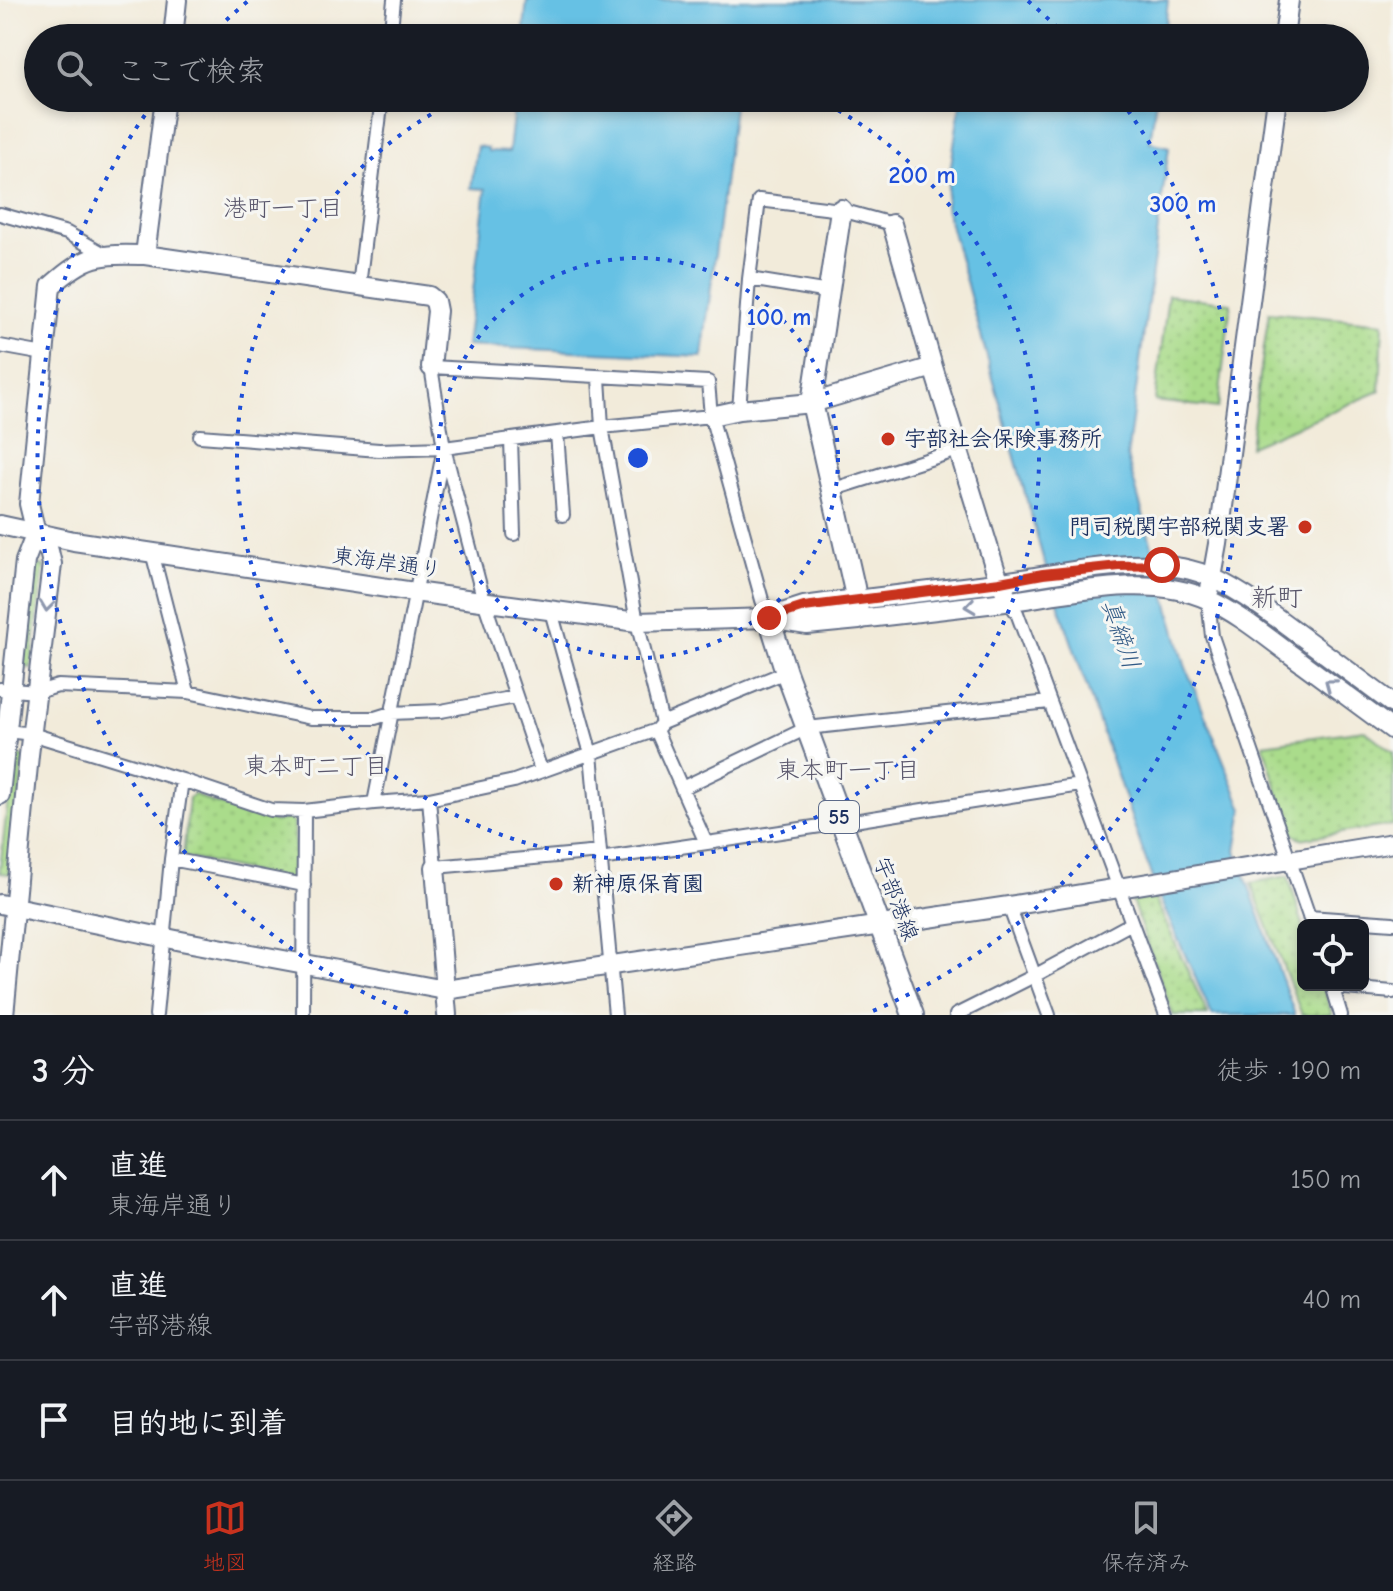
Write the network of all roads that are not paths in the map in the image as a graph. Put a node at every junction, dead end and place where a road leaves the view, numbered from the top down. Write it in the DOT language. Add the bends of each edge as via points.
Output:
graph roads {
  1 [pos="177,0"];
  2 [pos="394,0"];
  3 [pos="1289,0"];
  4 [pos="174,24"];
  5 [pos="391,24"];
  6 [pos="1286,24"];
  7 [pos="163,112"];
  8 [pos="380,112"];
  9 [pos="1275,112"];
  10 [pos="841,210"];
  11 [pos="0,214"];
  12 [pos="892,224"];
  13 [pos="106,255"];
  14 [pos="145,255"];
  15 [pos="749,279"];
  16 [pos="359,286"];
  17 [pos="829,292"];
  18 [pos="0,346"];
  19 [pos="44,354"];
  20 [pos="431,367"];
  21 [pos="933,367"];
  22 [pos="599,378"];
  23 [pos="812,403"];
  24 [pos="739,410"];
  25 [pos="711,416"];
  26 [pos="602,427"];
  27 [pos="557,433"];
  28 [pos="200,436"];
  29 [pos="511,439"];
  30 [pos="444,448"];
  31 [pos="958,450"];
  32 [pos="831,490"];
  33 [pos="563,515"];
  34 [pos="0,525"];
  35 [pos="36,533"];
  36 [pos="514,534"];
  37 [pos="152,552"];
  38 [pos="1211,577"];
  39 [pos="1000,582"];
  40 [pos="414,592"];
  41 [pos="1208,599"];
  42 [pos="484,601"];
  43 [pos="1009,602"];
  44 [pos="858,609"];
  45 [pos="551,611"];
  46 [pos="769,618"];
  47 [pos="637,622"];
  48 [pos="786,672"];
  49 [pos="6,689"];
  50 [pos="37,692"];
  51 [pos="188,692"];
  52 [pos="516,697"];
  53 [pos="1049,702"];
  54 [pos="1393,704"];
  55 [pos="391,713"];
  56 [pos="659,727"];
  57 [pos="807,728"];
  58 [pos="1393,730"];
  59 [pos="7,731"];
  60 [pos="32,734"];
  61 [pos="591,754"];
  62 [pos="541,770"];
  63 [pos="182,780"];
  64 [pos="1080,785"];
  65 [pos="682,788"];
  66 [pos="0,795"];
  67 [pos="429,799"];
  68 [pos="374,803"];
  69 [pos="304,811"];
  70 [pos="841,823"];
  71 [pos="706,843"];
  72 [pos="1393,843"];
  73 [pos="600,856"];
  74 [pos="171,859"];
  75 [pos="1289,861"];
  76 [pos="435,867"];
  77 [pos="304,885"];
  78 [pos="1119,888"];
  79 [pos="8,906"];
  80 [pos="1009,906"];
  81 [pos="1310,919"];
  82 [pos="1369,922"];
  83 [pos="1132,923"];
  84 [pos="1393,923"];
  85 [pos="881,925"];
  86 [pos="163,937"];
  87 [pos="303,964"];
  88 [pos="610,967"];
  89 [pos="1034,976"];
  90 [pos="445,990"];
  91 [pos="1369,990"];
  92 [pos="1334,991"];
  93 [pos="1393,992"];
  94 [pos="4,1015"];
  95 [pos="156,1015"];
  96 [pos="303,1015"];
  97 [pos="447,1015"];
  98 [pos="615,1015"];
  99 [pos="913,1015"];
  100 [pos="956,1015"];
  101 [pos="1049,1015"];
  102 [pos="1166,1015"];
  103 [pos="1341,1015"];
  1 -- 4 [label="street"];
  2 -- 5 [label="street"];
  3 -- 6 [label="street"];
  7 -- 14 [label="street"];
  8 -- 16 [label="street"];
  9 -- 38 [label="street"];
  10 -- 12 [label="street"];
  10 -- 15 [label="street" via="759,200"];
  10 -- 17 [label="main road"];
  11 -- 13 [label="street" via="67,233"];
  12 -- 21 [label="street"];
  13 -- 14 [label="street"];
  13 -- 19 [label="street" via="72,267 51,286"];
  14 -- 16 [label="street"];
  15 -- 17 [label="street"];
  15 -- 24 [label="street"];
  16 -- 20 [label="street" via="435,301"];
  17 -- 23 [label="main road"];
  18 -- 19 [label="street"];
  19 -- 35 [label="street" via="29,504"];
  20 -- 22 [label="street"];
  20 -- 30 [label="street"];
  21 -- 23 [label="street"];
  21 -- 31 [label="street"];
  22 -- 25 [label="street" via="708,382"];
  22 -- 26 [label="street"];
  23 -- 24 [label="street"];
  23 -- 32 [label="main road"];
  24 -- 25 [label="street"];
  25 -- 26 [label="street"];
  25 -- 46 [label="street"];
  26 -- 27 [label="street"];
  26 -- 47 [label="street"];
  27 -- 29 [label="street"];
  27 -- 33 [label="street"];
  28 -- 30 [label="street" via="379,450"];
  29 -- 30 [label="street"];
  29 -- 36 [label="street"];
  30 -- 40 [label="street"];
  30 -- 42 [label="street"];
  31 -- 32 [label="street"];
  31 -- 39 [label="street"];
  32 -- 44 [label="main road"];
  34 -- 35 [label="street, 東海岸通り"];
  35 -- 37 [label="street, 東海岸通り"];
  35 -- 49 [label="street" via="25,561"];
  35 -- 50 [label="street, one-way" via="52,564"];
  37 -- 40 [label="street, 東海岸通り"];
  37 -- 51 [label="street"];
  38 -- 39 [label="street" via="1162,565 1119,566"];
  38 -- 41 [label="street"];
  38 -- 54 [label="street" via="1259,605"];
  39 -- 43 [label="street"];
  39 -- 44 [label="street"];
  40 -- 42 [label="street, 東海岸通り"];
  40 -- 55 [label="street"];
  41 -- 43 [label="street" via="1126,586"];
  58 -- 41 [label="street, one-way" via="1246,621"];
  41 -- 75 [label="street" via="1212,636"];
  42 -- 45 [label="street, 東海岸通り"];
  42 -- 52 [label="street"];
  43 -- 44 [label="street, one-way"];
  43 -- 53 [label="street"];
  44 -- 46 [label="main road" via="804,607"];
  45 -- 47 [label="street, 東海岸通り"];
  45 -- 61 [label="street"];
  46 -- 47 [label="street, 東海岸通り"];
  46 -- 48 [label="main road, 宇部港線 / 55"];
  47 -- 56 [label="street"];
  48 -- 56 [label="street"];
  48 -- 57 [label="main road, 宇部港線 / 55"];
  49 -- 50 [label="street"];
  49 -- 59 [label="street"];
  50 -- 51 [label="street" via="58,686"];
  50 -- 60 [label="street"];
  51 -- 55 [label="street" via="311,718"];
  52 -- 55 [label="street" via="441,711"];
  52 -- 62 [label="street"];
  53 -- 57 [label="street"];
  53 -- 64 [label="street"];
  55 -- 68 [label="street"];
  56 -- 61 [label="street"];
  56 -- 65 [label="street"];
  57 -- 65 [label="street"];
  57 -- 70 [label="main road, 宇部港線 / 55"];
  59 -- 60 [label="street"];
  59 -- 66 [label="street"];
  60 -- 63 [label="street"];
  60 -- 79 [label="street"];
  61 -- 62 [label="street"];
  61 -- 73 [label="street"];
  62 -- 67 [label="street"];
  63 -- 69 [label="street" via="271,810"];
  63 -- 74 [label="street"];
  64 -- 70 [label="street"];
  64 -- 78 [label="street"];
  65 -- 71 [label="street"];
  67 -- 68 [label="street"];
  67 -- 76 [label="street"];
  68 -- 69 [label="street"];
  69 -- 77 [label="street"];
  70 -- 71 [label="street"];
  70 -- 85 [label="main road, 宇部港線 / 55"];
  71 -- 73 [label="street"];
  72 -- 75 [label="street"];
  73 -- 76 [label="street"];
  73 -- 88 [label="street"];
  74 -- 77 [label="street"];
  74 -- 86 [label="street"];
  75 -- 78 [label="street"];
  75 -- 81 [label="street"];
  76 -- 90 [label="street"];
  77 -- 87 [label="street"];
  78 -- 80 [label="street"];
  78 -- 83 [label="street"];
  79 -- 86 [label="street"];
  79 -- 94 [label="street"];
  80 -- 85 [label="street"];
  80 -- 89 [label="street"];
  82 -- 84 [label="street"];
  83 -- 89 [label="street"];
  83 -- 102 [label="street"];
  85 -- 88 [label="street"];
  85 -- 99 [label="main road, 宇部港線 / 55"];
  86 -- 87 [label="street"];
  86 -- 95 [label="street"];
  87 -- 90 [label="street"];
  87 -- 96 [label="street"];
  88 -- 90 [label="street"];
  88 -- 98 [label="street"];
  89 -- 100 [label="street"];
  89 -- 101 [label="street"];
  90 -- 97 [label="street"];
  91 -- 93 [label="street"];
  92 -- 103 [label="street"];
}
